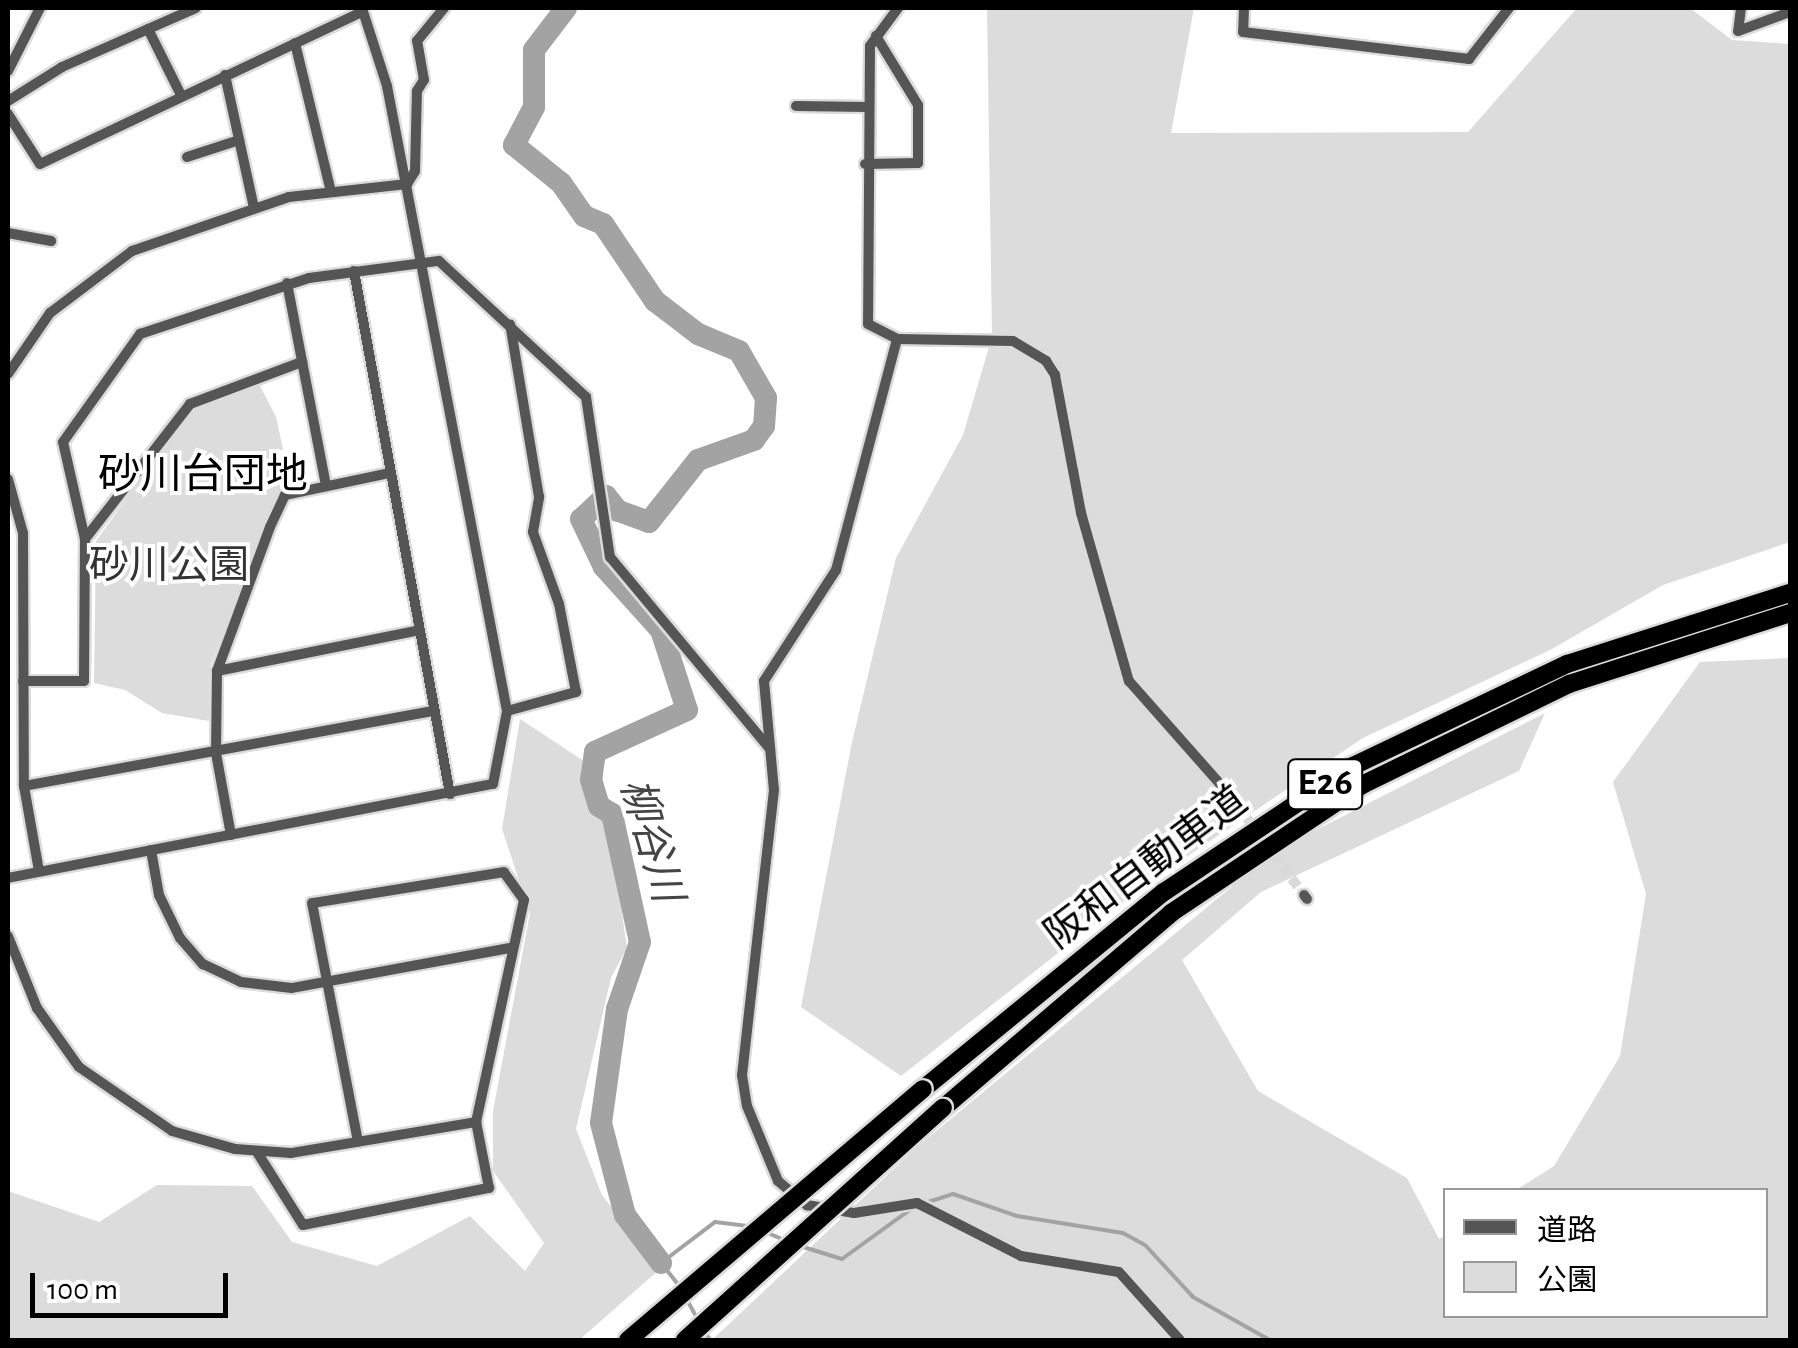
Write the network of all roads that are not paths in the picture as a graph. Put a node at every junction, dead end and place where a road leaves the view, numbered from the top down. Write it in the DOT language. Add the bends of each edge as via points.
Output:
graph roads {
  1 [pos="40,8"];
  2 [pos="196,8"];
  3 [pos="444,8"];
  4 [pos="898,8"];
  5 [pos="1244,8"];
  6 [pos="1508,8"];
  7 [pos="1741,8"];
  8 [pos="362,9"];
  9 [pos="1790,12"];
  10 [pos="148,29"];
  11 [pos="876,36"];
  12 [pos="295,43"];
  13 [pos="8,71"];
  14 [pos="225,75"];
  15 [pos="181,95"];
  16 [pos="8,101"];
  17 [pos="796,106"];
  18 [pos="867,107"];
  19 [pos="8,114"];
  20 [pos="239,140"];
  21 [pos="187,157"];
  22 [pos="865,164"];
  23 [pos="407,184"];
  24 [pos="331,192"];
  25 [pos="254,208"];
  26 [pos="8,233"];
  27 [pos="51,242"];
  28 [pos="422,262"];
  29 [pos="354,271"];
  30 [pos="287,284"];
  31 [pos="510,324"];
  32 [pos="897,339"];
  33 [pos="13,354"];
  34 [pos="302,362"];
  35 [pos="8,374"];
  36 [pos="389,473"];
  37 [pos="8,480"];
  38 [pos="326,485"];
  39 [pos="85,539"];
  40 [pos="1790,592"];
  41 [pos="1790,613"];
  42 [pos="416,632"];
  43 [pos="217,671"];
  44 [pos="23,682"];
  45 [pos="433,710"];
  46 [pos="507,711"];
  47 [pos="770,749"];
  48 [pos="216,753"];
  49 [pos="24,786"];
  50 [pos="450,794"];
  51 [pos="1229,794"];
  52 [pos="230,836"];
  53 [pos="151,850"];
  54 [pos="40,871"];
  55 [pos="8,878"];
  56 [pos="8,936"];
  57 [pos="510,948"];
  58 [pos="326,983"];
  59 [pos="476,1122"];
  60 [pos="358,1142"];
  61 [pos="257,1152"];
  62 [pos="628,1340"];
  63 [pos="685,1340"];
  64 [pos="1180,1340"];
  1 -- 13 [label="street"];
  2 -- 10 [label="street"];
  3 -- 23 [label="street" via="417,41 424,80 416,91 415,172"];
  4 -- 11 [label="street"];
  5 -- 6 [label="street" via="1243,32 1469,59"];
  7 -- 9 [label="street" via="1738,32"];
  8 -- 12 [label="street"];
  8 -- 23 [label="street" via="387,86"];
  10 -- 15 [label="street"];
  10 -- 16 [label="street" via="62,67"];
  11 -- 18 [label="street"];
  11 -- 22 [label="street" via="918,106 918,162"];
  12 -- 14 [label="street"];
  12 -- 24 [label="street"];
  14 -- 15 [label="street"];
  14 -- 20 [label="street"];
  15 -- 19 [label="street" via="40,164"];
  17 -- 18 [label="street"];
  18 -- 22 [label="street"];
  20 -- 21 [label="street"];
  20 -- 25 [label="street"];
  22 -- 32 [label="street" via="868,324"];
  23 -- 24 [label="street"];
  23 -- 28 [label="street"];
  24 -- 25 [label="street"];
  25 -- 33 [label="street" via="132,251 50,312"];
  26 -- 27 [label="street"];
  28 -- 29 [label="street"];
  28 -- 31 [label="street" via="439,261"];
  28 -- 46 [label="street"];
  29 -- 30 [label="street"];
  29 -- 36 [label="street"];
  30 -- 34 [label="street"];
  30 -- 39 [label="street" via="140,334 63,442"];
  31 -- 46 [label="street" via="540,497 533,532 559,604 576,692"];
  31 -- 47 [label="street" via="586,396 610,557"];
  32 -- 47 [label="street" via="836,570 764,681"];
  32 -- 51 [label="street" via="1013,341 1046,361 1055,375 1081,512 1129,681"];
  33 -- 35 [label="street"];
  34 -- 38 [label="street"];
  34 -- 39 [label="street" via="190,404"];
  36 -- 38 [label="street"];
  36 -- 42 [label="street"];
  37 -- 44 [label="street" via="23,533"];
  38 -- 43 [label="street" via="285,494"];
  39 -- 44 [label="street" via="84,681"];
  40 -- 62 [label="highway, 阪和自動車道 / E26, bridge" via="1567,664 1354,766 1164,892"];
  41 -- 63 [label="highway, 阪和自動車道 / E26, bridge" via="1568,684 1362,785 1171,912"];
  42 -- 43 [label="street"];
  42 -- 45 [label="street"];
  43 -- 48 [label="street"];
  44 -- 49 [label="street"];
  45 -- 48 [label="street"];
  45 -- 50 [label="street"];
  46 -- 50 [label="street" via="493,784"];
  47 -- 64 [label="street" via="774,790 742,1076 758,1140 778,1181 807,1206 854,1213 917,1203 1021,1256 1119,1272"];
  48 -- 49 [label="street"];
  48 -- 52 [label="street"];
  49 -- 54 [label="street"];
  50 -- 52 [label="street"];
  52 -- 53 [label="street"];
  53 -- 54 [label="street"];
  53 -- 58 [label="street" via="159,895 180,938 204,964 259,986"];
  54 -- 55 [label="street"];
  56 -- 61 [label="street" via="36,1008 80,1067 172,1131"];
  57 -- 58 [label="street"];
  57 -- 58 [label="street" via="524,900 504,872 356,895 312,904"];
  57 -- 59 [label="street"];
  58 -- 60 [label="street"];
  59 -- 60 [label="street"];
  59 -- 61 [label="street" via="488,1188 303,1225"];
  60 -- 61 [label="street"];
}
